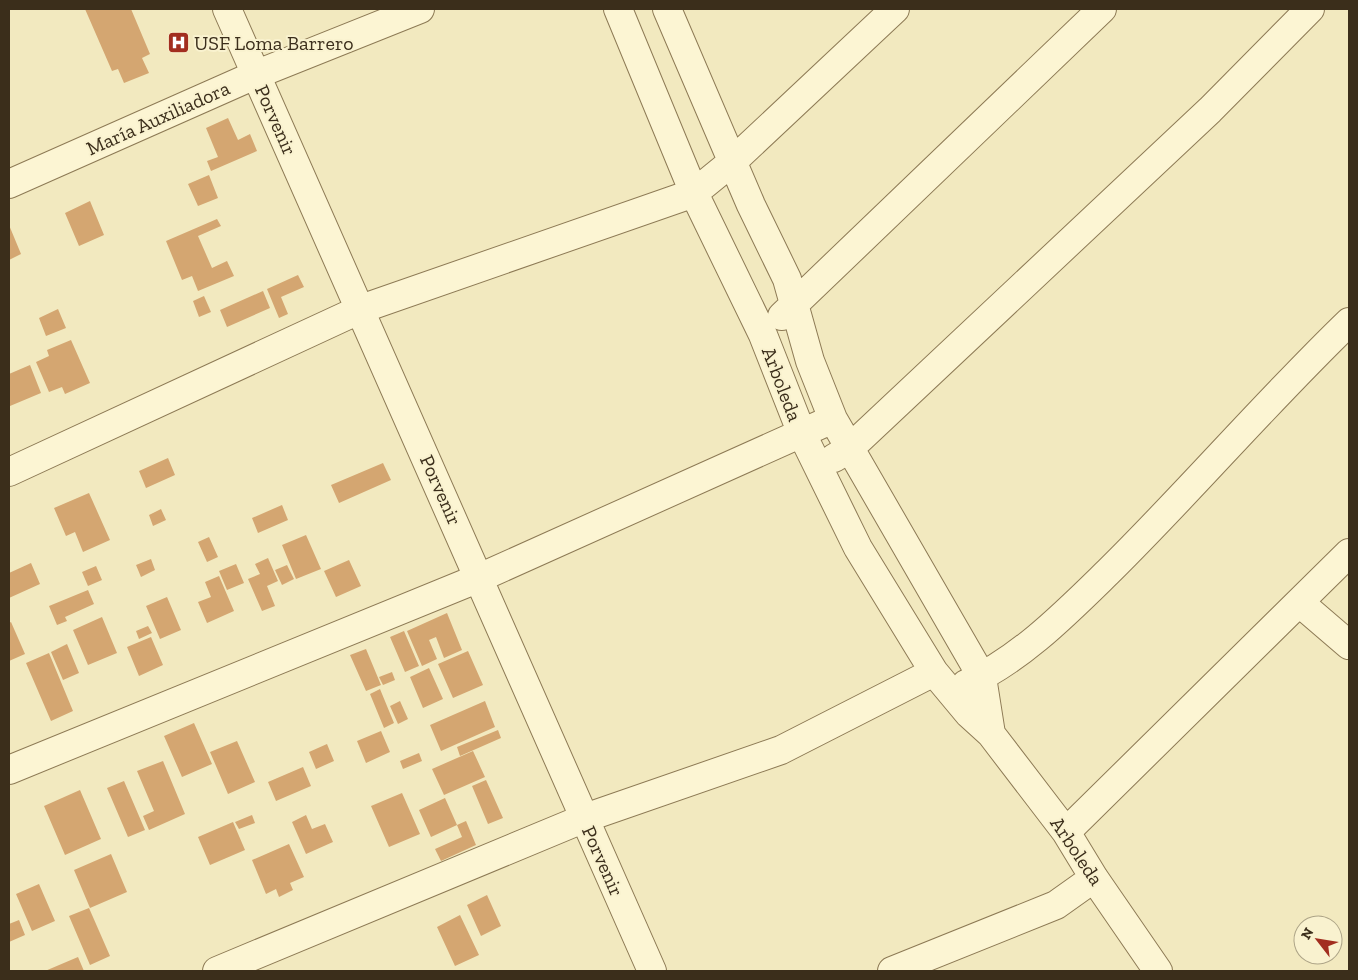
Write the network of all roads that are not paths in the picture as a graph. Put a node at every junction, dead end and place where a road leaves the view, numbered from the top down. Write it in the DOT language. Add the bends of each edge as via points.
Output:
graph roads {
  1 [pos="227,9"];
  2 [pos="420,9"];
  3 [pos="618,9"];
  4 [pos="667,9"];
  5 [pos="895,9"];
  6 [pos="1102,9"];
  7 [pos="1310,9"];
  8 [pos="256,75"];
  9 [pos="732,162"];
  10 [pos="9,184"];
  11 [pos="694,193"];
  12 [pos="794,305"];
  13 [pos="361,309"];
  14 [pos="1349,322"];
  15 [pos="763,335"];
  16 [pos="833,419"];
  17 [pos="802,434"];
  18 [pos="849,449"];
  19 [pos="818,468"];
  20 [pos="9,472"];
  21 [pos="1349,553"];
  22 [pos="479,578"];
  23 [pos="1300,603"];
  24 [pos="1349,646"];
  25 [pos="982,677"];
  26 [pos="943,681"];
  27 [pos="991,734"];
  28 [pos="9,770"];
  29 [pos="585,818"];
  30 [pos="1066,832"];
  31 [pos="1094,878"];
  32 [pos="218,971"];
  33 [pos="652,971"];
  34 [pos="892,971"];
  35 [pos="1158,971"];
  1 -- 8 [label="street, Porvenir"];
  2 -- 8 [label="street, María Auxiliadora"];
  3 -- 11 [label="street, Arboleda"];
  4 -- 9 [label="street, Arboleda"];
  5 -- 9 [label="street"];
  6 -- 12 [label="street"];
  7 -- 18 [label="street" via="1210,110"];
  8 -- 10 [label="street, María Auxiliadora"];
  8 -- 13 [label="street, Porvenir"];
  9 -- 11 [label="street"];
  9 -- 12 [label="street, Arboleda" via="787,279"];
  11 -- 13 [label="street"];
  11 -- 15 [label="street, Arboleda"];
  12 -- 15 [label="street"];
  12 -- 16 [label="street, Arboleda" via="810,361"];
  13 -- 20 [label="street"];
  13 -- 22 [label="street, Porvenir"];
  14 -- 25 [label="street" via="1080,599 1028,644"];
  15 -- 17 [label="street, Arboleda"];
  16 -- 17 [label="street"];
  16 -- 18 [label="street, Arboleda"];
  17 -- 19 [label="street, Arboleda"];
  17 -- 22 [label="street"];
  18 -- 19 [label="street"];
  18 -- 25 [label="street, Arboleda"];
  19 -- 26 [label="street, Arboleda" via="858,548"];
  21 -- 23 [label="street"];
  22 -- 28 [label="street"];
  22 -- 29 [label="street, Porvenir"];
  23 -- 24 [label="street"];
  23 -- 30 [label="street"];
  25 -- 26 [label="street"];
  25 -- 27 [label="street, Arboleda"];
  26 -- 27 [label="street, Arboleda" via="969,714"];
  26 -- 29 [label="street" via="781,750"];
  27 -- 30 [label="street, Arboleda"];
  29 -- 32 [label="street"];
  29 -- 33 [label="street, Porvenir"];
  30 -- 31 [label="street, Arboleda"];
  31 -- 34 [label="street" via="1056,905"];
  31 -- 35 [label="street, Arboleda"];
}
